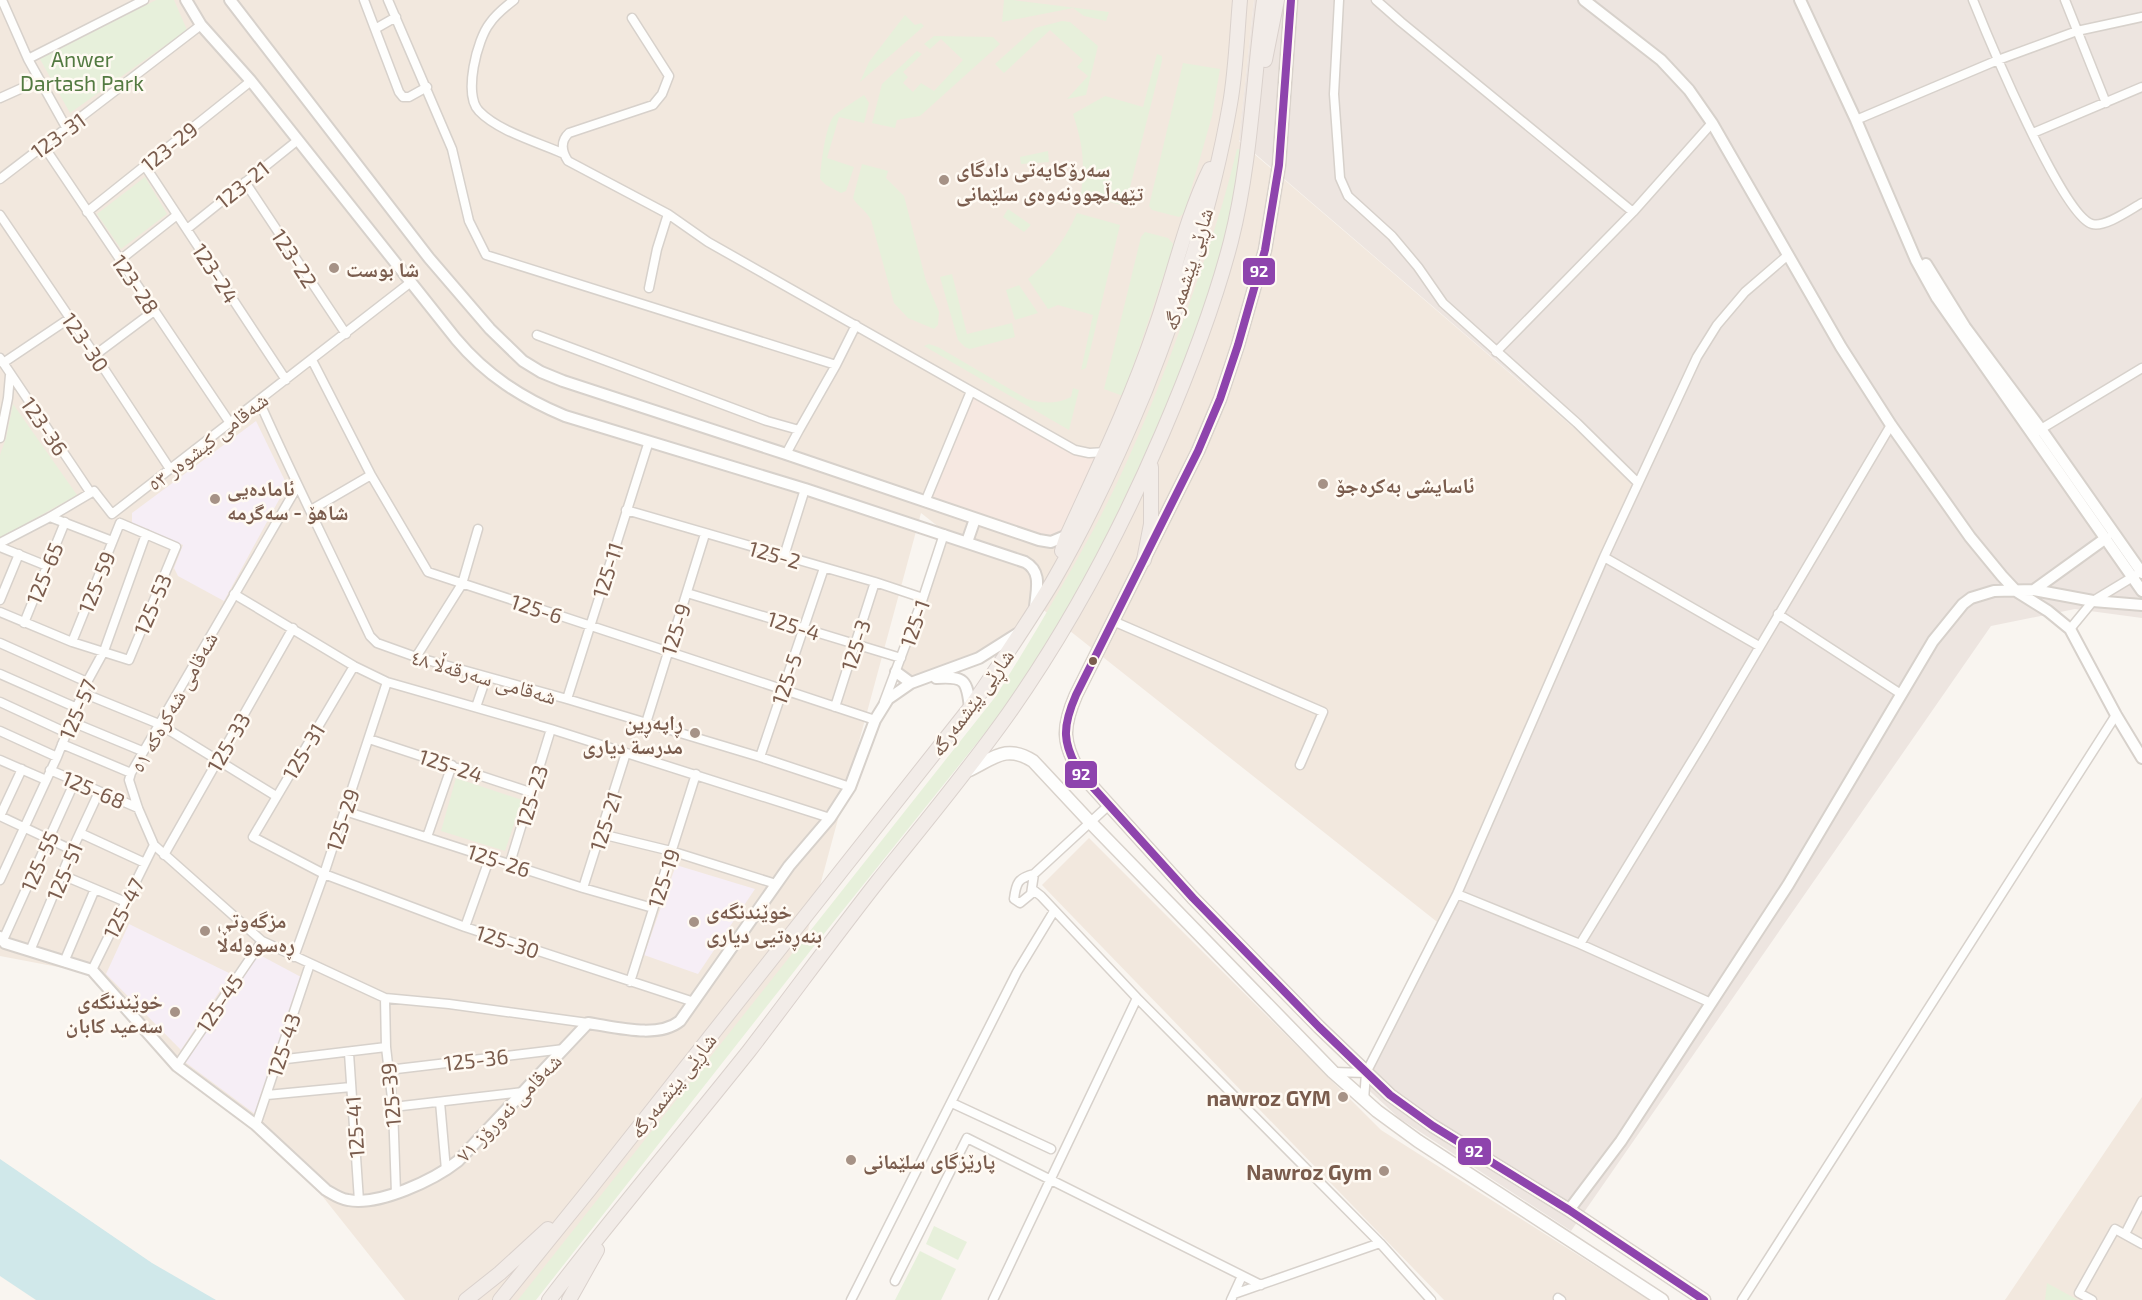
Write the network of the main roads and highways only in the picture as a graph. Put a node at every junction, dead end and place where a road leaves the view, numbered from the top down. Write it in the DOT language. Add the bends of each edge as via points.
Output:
graph roads {
  1 [pos="1240,0"];
  2 [pos="1277,0"];
  3 [pos="1292,0"];
  4 [pos="1263,5"];
  5 [pos="1223,143"];
  6 [pos="1247,153"];
  7 [pos="1154,454"];
  8 [pos="1144,560"];
  9 [pos="1052,582"];
  10 [pos="967,771"];
  11 [pos="1341,1049"];
  12 [pos="1329,1067"];
  13 [pos="1390,1095"];
  14 [pos="1377,1111"];
  15 [pos="589,1190"];
  16 [pos="617,1214"];
  17 [pos="466,1300"];
  18 [pos="500,1300"];
  19 [pos="549,1300"];
  20 [pos="568,1300"];
  21 [pos="1662,1300"];
  22 [pos="1704,1300"];
  1 -- 5 [label="highway, شاڕێی پێشمەرگە"];
  2 -- 6 [label="highway"];
  3 -- 8 [label="main road" via="1279,165 1254,295 1220,399"];
  4 -- 6 [label="highway, شاڕێی پێشمەرگە"];
  5 -- 9 [label="highway" via="1200,191 1155,330 1067,536"];
  5 -- 9 [label="highway, شاڕێی پێشمەرگە" via="1190,269 1168,332 1123,443"];
  6 -- 7 [label="highway, شاڕێی پێشمەرگە" via="1231,239 1210,312"];
  7 -- 8 [label="highway" via="1151,524"];
  7 -- 10 [label="highway, شاڕێی پێشمەرگە" via="1098,570 1057,639"];
  8 -- 11 [label="main road" via="1076,695 1066,725 1070,756 1193,898"];
  9 -- 15 [label="highway, شاڕێی پێشمەرگە" via="970,708"];
  10 -- 12 [label="main road" via="1007,753 1021,754 1039,766"];
  10 -- 16 [label="highway, شاڕێی پێشمەرگە"];
  11 -- 12 [label="main road"];
  11 -- 13 [label="main road"];
  12 -- 14 [label="main road"];
  13 -- 14 [label="main road" via="1381,1101"];
  13 -- 22 [label="main road"];
  14 -- 21 [label="main road"];
  15 -- 17 [label="highway" via="522,1254"];
  15 -- 18 [label="highway, شاڕێی پێشمەرگە"];
  16 -- 19 [label="highway, شاڕێی پێشمەرگە"];
  16 -- 20 [label="highway"];
}
